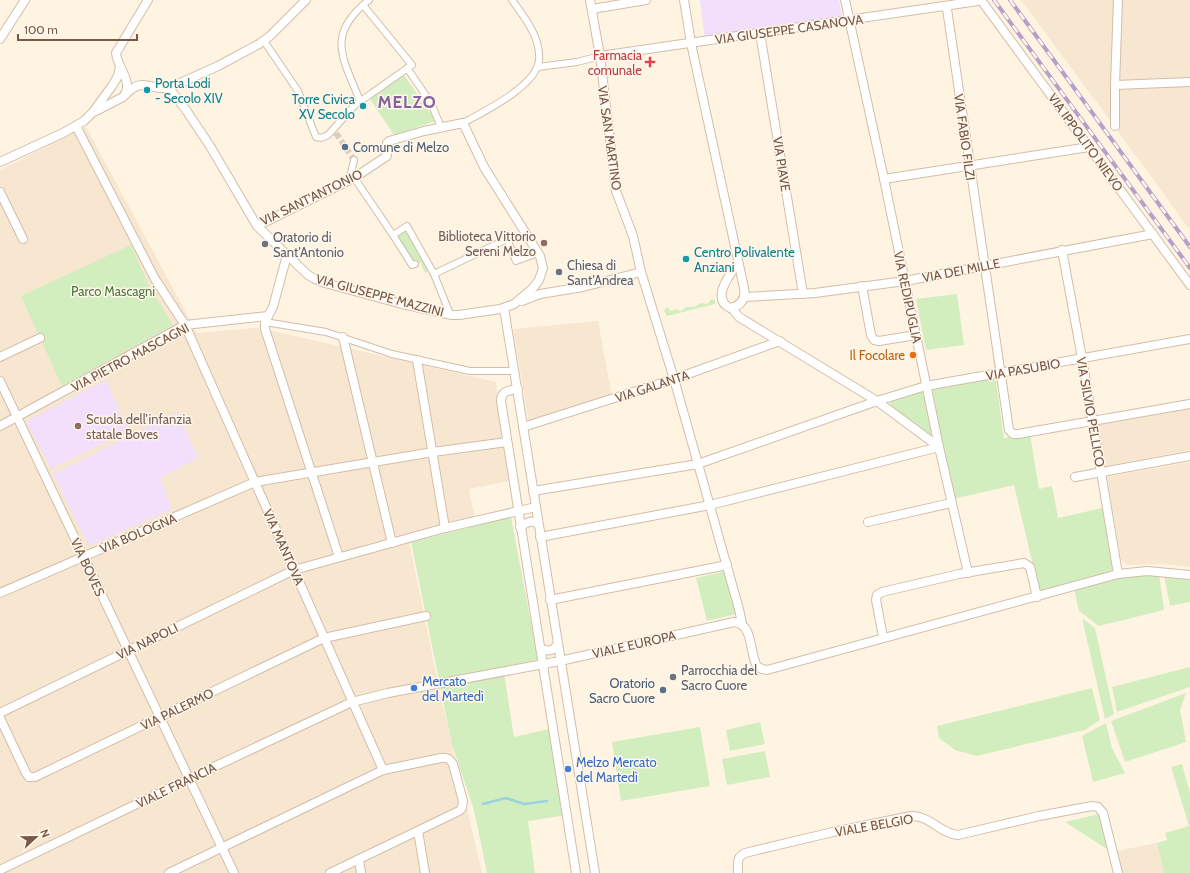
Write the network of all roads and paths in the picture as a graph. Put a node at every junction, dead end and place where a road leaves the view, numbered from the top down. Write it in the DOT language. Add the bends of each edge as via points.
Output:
graph roads {
  1 [pos="25,0"];
  2 [pos="148,0"];
  3 [pos="306,0"];
  4 [pos="369,0"];
  5 [pos="512,0"];
  6 [pos="590,0"];
  7 [pos="646,0"];
  8 [pos="684,0"];
  9 [pos="845,0"];
  10 [pos="1118,0"];
  11 [pos="980,1"];
  12 [pos="363,5"];
  13 [pos="592,9"];
  14 [pos="946,9"];
  15 [pos="848,20"];
  16 [pos="760,33"];
  17 [pos="0,39"];
  18 [pos="264,41"];
  19 [pos="691,43"];
  20 [pos="600,56"];
  21 [pos="120,66"];
  22 [pos="538,67"];
  23 [pos="407,68"];
  24 [pos="1190,82"];
  25 [pos="1115,85"];
  26 [pos="112,86"];
  27 [pos="169,88"];
  28 [pos="124,96"];
  29 [pos="360,101"];
  30 [pos="93,112"];
  31 [pos="463,123"];
  32 [pos="76,126"];
  33 [pos="1115,126"];
  34 [pos="441,127"];
  35 [pos="1089,147"];
  36 [pos="354,160"];
  37 [pos="0,162"];
  38 [pos="969,166"];
  39 [pos="354,178"];
  40 [pos="884,179"];
  41 [pos="0,192"];
  42 [pos="257,226"];
  43 [pos="1153,234"];
  44 [pos="393,235"];
  45 [pos="22,239"];
  46 [pos="1062,250"];
  47 [pos="538,252"];
  48 [pos="286,255"];
  49 [pos="738,262"];
  50 [pos="415,264"];
  51 [pos="984,266"];
  52 [pos="641,272"];
  53 [pos="434,274"];
  54 [pos="905,281"];
  55 [pos="1190,285"];
  56 [pos="862,286"];
  57 [pos="803,294"];
  58 [pos="744,297"];
  59 [pos="518,301"];
  60 [pos="504,308"];
  61 [pos="732,308"];
  62 [pos="450,314"];
  63 [pos="266,319"];
  64 [pos="185,325"];
  65 [pos="916,335"];
  66 [pos="343,337"];
  67 [pos="40,338"];
  68 [pos="1190,339"];
  69 [pos="780,341"];
  70 [pos="0,357"];
  71 [pos="1082,358"];
  72 [pos="417,360"];
  73 [pos="515,371"];
  74 [pos="999,373"];
  75 [pos="674,379"];
  76 [pos="0,381"];
  77 [pos="926,386"];
  78 [pos="518,389"];
  79 [pos="877,401"];
  80 [pos="1190,404"];
  81 [pos="17,417"];
  82 [pos="1093,420"];
  83 [pos="0,426"];
  84 [pos="523,427"];
  85 [pos="507,442"];
  86 [pos="939,447"];
  87 [pos="433,452"];
  88 [pos="1190,456"];
  89 [pos="372,462"];
  90 [pos="698,464"];
  91 [pos="311,472"];
  92 [pos="1102,472"];
  93 [pos="1075,477"];
  94 [pos="255,482"];
  95 [pos="533,491"];
  96 [pos="951,503"];
  97 [pos="710,505"];
  98 [pos="536,507"];
  99 [pos="517,511"];
  100 [pos="868,522"];
  101 [pos="538,525"];
  102 [pos="520,527"];
  103 [pos="445,528"];
  104 [pos="540,536"];
  105 [pos="392,543"];
  106 [pos="83,556"];
  107 [pos="339,557"];
  108 [pos="727,565"];
  109 [pos="294,570"];
  110 [pos="968,573"];
  111 [pos="1118,574"];
  112 [pos="1190,575"];
  113 [pos="0,592"];
  114 [pos="1037,597"];
  115 [pos="550,600"];
  116 [pos="426,616"];
  117 [pos="742,624"];
  118 [pos="883,637"];
  119 [pos="324,638"];
  120 [pos="557,645"];
  121 [pos="540,647"];
  122 [pos="128,651"];
  123 [pos="560,661"];
  124 [pos="542,664"];
  125 [pos="352,702"];
  126 [pos="0,713"];
  127 [pos="160,717"];
  128 [pos="0,718"];
  129 [pos="383,770"];
  130 [pos="189,779"];
  131 [pos="418,831"];
  132 [pos="222,848"];
  133 [pos="359,859"];
  134 [pos="0,870"];
  135 [pos="169,873"];
  136 [pos="234,873"];
  137 [pos="330,873"];
  138 [pos="361,873"];
  139 [pos="425,873"];
  140 [pos="576,873"];
  141 [pos="594,873"];
  142 [pos="738,873"];
  143 [pos="1118,873"];
  1 -- 17 [label="street"];
  2 -- 21 [label="street" via="118,49 116,55"];
  3 -- 18 [label="street"];
  4 -- 12 [label="street"];
  5 -- 22 [label="street" via="533,33 539,54"];
  6 -- 13 [label="street, VIA SAN MARTINO"];
  7 -- 13 [label="street"];
  8 -- 19 [label="street"];
  9 -- 15 [label="street, VIA REDIPUGLIA"];
  10 -- 25 [label="street"];
  11 -- 15 [label="street, VIA GIUSEPPE CASANOVA"];
  11 -- 35 [label="street, VIA IPPOLITO NIEVO"];
  12 -- 23 [label="street" via="412,65"];
  12 -- 29 [label="street" via="356,10 345,28 341,42 345,65"];
  13 -- 20 [label="street, VIA SAN MARTINO"];
  14 -- 38 [label="street, VIA FABIO FILZI"];
  15 -- 16 [label="street, VIA GIUSEPPE CASANOVA"];
  15 -- 40 [label="street, VIA REDIPUGLIA"];
  16 -- 19 [label="street, VIA GIUSEPPE CASANOVA"];
  16 -- 57 [label="street, VIA PIAVE"];
  18 -- 27 [label="street" via="218,66"];
  18 -- 29 [label="street" via="298,91 316,137 324,137 335,131 347,113"];
  19 -- 20 [label="street, VIA GIUSEPPE CASANOVA"];
  19 -- 49 [label="street"];
  20 -- 22 [label="street"];
  20 -- 52 [label="street, VIA SAN MARTINO" via="615,186 633,236"];
  21 -- 26 [label="street" via="119,74"];
  21 -- 28 [label="street" via="127,85"];
  22 -- 31 [label="street" via="511,96"];
  23 -- 29 [label="street"];
  23 -- 34 [label="street" via="431,103"];
  24 -- 25 [label="street"];
  25 -- 33 [label="street"];
  26 -- 28 [label="street" via="113,95 117,98"];
  26 -- 28 [label="street" via="116,83 123,84 126,90"];
  26 -- 30 [label="street"];
  27 -- 28 [label="street" via="140,84"];
  27 -- 42 [label="street, VIA SANT'ANTONIO" via="210,146"];
  28 -- 30 [label="street"];
  30 -- 32 [label="street"];
  31 -- 34 [label="street"];
  31 -- 47 [label="street" via="482,163"];
  32 -- 37 [label="street"];
  32 -- 64 [label="street, VIA MANTOVA" via="155,279"];
  34 -- 39 [label="street, VIA SANT'ANTONIO" via="390,140 387,143 387,156"];
  35 -- 38 [label="street"];
  35 -- 43 [label="street, VIA IPPOLITO NIEVO"];
  36 -- 39 [label="street" via="351,173"];
  38 -- 40 [label="street"];
  38 -- 51 [label="street, VIA FABIO FILZI"];
  39 -- 42 [label="street, VIA SANT'ANTONIO"];
  39 -- 44 [label="street"];
  40 -- 54 [label="street, VIA REDIPUGLIA"];
  41 -- 45 [label="street"];
  42 -- 48 [label="street, VIA GIUSEPPE MAZZINI" via="274,240"];
  43 -- 46 [label="street, VIA DEI MILLE"];
  43 -- 55 [label="street, VIA IPPOLITO NIEVO"];
  44 -- 50 [label="street" via="412,265"];
  44 -- 53 [label="street" via="408,226"];
  46 -- 51 [label="street, VIA DEI MILLE"];
  46 -- 71 [label="street, VIA SILVIO PELLICO"];
  47 -- 53 [label="street" via="516,261 507,239"];
  47 -- 59 [label="street" via="543,264 541,276 535,286"];
  48 -- 62 [label="street, VIA GIUSEPPE MAZZINI" via="310,276 323,283"];
  48 -- 63 [label="street" via="273,306"];
  49 -- 58 [label="street"];
  49 -- 61 [label="street" via="722,291 724,302"];
  51 -- 54 [label="street, VIA DEI MILLE"];
  51 -- 74 [label="street, VIA FABIO FILZI"];
  52 -- 59 [label="street, VIA GIUSEPPE MAZZINI"];
  52 -- 75 [label="street, VIA SAN MARTINO"];
  53 -- 62 [label="street"];
  54 -- 56 [label="street, VIA DEI MILLE"];
  54 -- 65 [label="street, VIA REDIPUGLIA"];
  56 -- 57 [label="street, VIA DEI MILLE"];
  56 -- 65 [label="street" via="874,340"];
  57 -- 58 [label="street, VIA DEI MILLE"];
  58 -- 61 [label="street"];
  59 -- 60 [label="street, VIA GIUSEPPE MAZZINI"];
  60 -- 62 [label="street, VIA GIUSEPPE MAZZINI"];
  60 -- 73 [label="street"];
  61 -- 69 [label="street" via="740,317"];
  63 -- 64 [label="street, VIA PIETRO MASCAGNI"];
  63 -- 66 [label="street"];
  63 -- 91 [label="street" via="265,329"];
  64 -- 81 [label="street, VIA PIETRO MASCAGNI"];
  64 -- 94 [label="street, VIA MANTOVA"];
  65 -- 77 [label="street, VIA REDIPUGLIA"];
  66 -- 72 [label="street"];
  66 -- 89 [label="street"];
  67 -- 70 [label="street"];
  68 -- 71 [label="street, VIA PASUBIO"];
  69 -- 75 [label="street, VIA GALANTA"];
  69 -- 79 [label="street"];
  71 -- 74 [label="street, VIA PASUBIO"];
  71 -- 82 [label="street, VIA SILVIO PELLICO"];
  72 -- 73 [label="street" via="470,371"];
  72 -- 87 [label="street"];
  73 -- 78 [label="street"];
  74 -- 77 [label="street, VIA PASUBIO"];
  74 -- 82 [label="street, VIA FABIO FILZI" via="1007,426 1011,433 1018,434"];
  75 -- 84 [label="street, VIA GALANTA"];
  75 -- 90 [label="street, VIA SAN MARTINO"];
  76 -- 81 [label="street, VIA BOVES"];
  77 -- 79 [label="street, VIA PASUBIO"];
  77 -- 86 [label="street, VIA REDIPUGLIA"];
  78 -- 84 [label="street"];
  78 -- 85 [label="street" via="504,392 501,398"];
  79 -- 86 [label="street"];
  79 -- 90 [label="street, VIA PASUBIO"];
  80 -- 82 [label="street"];
  81 -- 83 [label="street, VIA PIETRO MASCAGNI"];
  81 -- 106 [label="street, VIA BOVES"];
  82 -- 92 [label="street, VIA SILVIO PELLICO"];
  84 -- 95 [label="street"];
  85 -- 87 [label="street, VIA BOLOGNA"];
  85 -- 99 [label="street"];
  86 -- 96 [label="street, VIA REDIPUGLIA"];
  86 -- 97 [label="street"];
  87 -- 89 [label="street, VIA BOLOGNA"];
  87 -- 103 [label="street"];
  88 -- 92 [label="street"];
  89 -- 91 [label="street, VIA BOLOGNA"];
  89 -- 105 [label="street"];
  90 -- 95 [label="street, VIA PASUBIO"];
  90 -- 97 [label="street, VIA SAN MARTINO"];
  91 -- 94 [label="street, VIA BOLOGNA"];
  91 -- 107 [label="street"];
  92 -- 93 [label="street"];
  92 -- 111 [label="street, VIA SILVIO PELLICO"];
  94 -- 106 [label="street, VIA BOLOGNA"];
  94 -- 109 [label="street, VIA MANTOVA"];
  95 -- 98 [label="street"];
  96 -- 100 [label="street"];
  96 -- 110 [label="street, VIA REDIPUGLIA"];
  97 -- 104 [label="street"];
  97 -- 108 [label="street, VIA SAN MARTINO"];
  98 -- 99 [label="street, VIA NAPOLI"];
  98 -- 101 [label="street"];
  99 -- 102 [label="street"];
  99 -- 103 [label="street, VIA NAPOLI"];
  101 -- 102 [label="street" via="528,522"];
  101 -- 104 [label="street"];
  102 -- 121 [label="street"];
  103 -- 105 [label="street, VIA NAPOLI"];
  104 -- 115 [label="street"];
  105 -- 107 [label="street, VIA NAPOLI"];
  106 -- 113 [label="street, VIA BOLOGNA"];
  106 -- 122 [label="street, VIA BOVES"];
  107 -- 109 [label="street, VIA NAPOLI"];
  108 -- 115 [label="street"];
  108 -- 117 [label="street, VIA SAN MARTINO"];
  109 -- 119 [label="street, VIA MANTOVA"];
  109 -- 122 [label="street, VIA NAPOLI"];
  110 -- 114 [label="street" via="1026,563 1030,567"];
  110 -- 118 [label="street" via="879,593 876,600"];
  111 -- 112 [label="street" via="1147,571"];
  111 -- 114 [label="street"];
  114 -- 118 [label="street"];
  115 -- 120 [label="street"];
  116 -- 119 [label="street, VIA PALERMO"];
  117 -- 118 [label="street" via="748,635 755,663 766,670"];
  117 -- 123 [label="street, VIALE EUROPA" via="734,622"];
  119 -- 125 [label="street, VIA MANTOVA"];
  119 -- 127 [label="street, VIA PALERMO"];
  120 -- 121 [label="street" via="547,651"];
  120 -- 123 [label="street"];
  121 -- 124 [label="street"];
  122 -- 126 [label="street, VIA NAPOLI"];
  122 -- 127 [label="street, VIA BOVES"];
  123 -- 124 [label="street, VIALE EUROPA"];
  123 -- 141 [label="street"];
  124 -- 125 [label="street, VIALE EUROPA"];
  124 -- 140 [label="street"];
  125 -- 129 [label="street, VIA MANTOVA"];
  125 -- 130 [label="street, VIALE FRANCIA"];
  127 -- 128 [label="street, VIA PALERMO" via="35,777 29,777"];
  127 -- 130 [label="street, VIA BOVES"];
  129 -- 131 [label="street" via="443,757 449,758 452,763 463,801 462,808"];
  129 -- 132 [label="street"];
  130 -- 132 [label="street, VIA BOVES"];
  130 -- 134 [label="street, VIALE FRANCIA"];
  131 -- 133 [label="street"];
  131 -- 139 [label="street"];
  132 -- 135 [label="street"];
  132 -- 136 [label="street, VIA BOVES"];
  133 -- 137 [label="street"];
  133 -- 138 [label="street"];
  142 -- 143 [label="street, VIALE BELGIO" via="738,860 740,855 745,853 911,816 921,817 958,835 1094,806 1103,813"];
}
